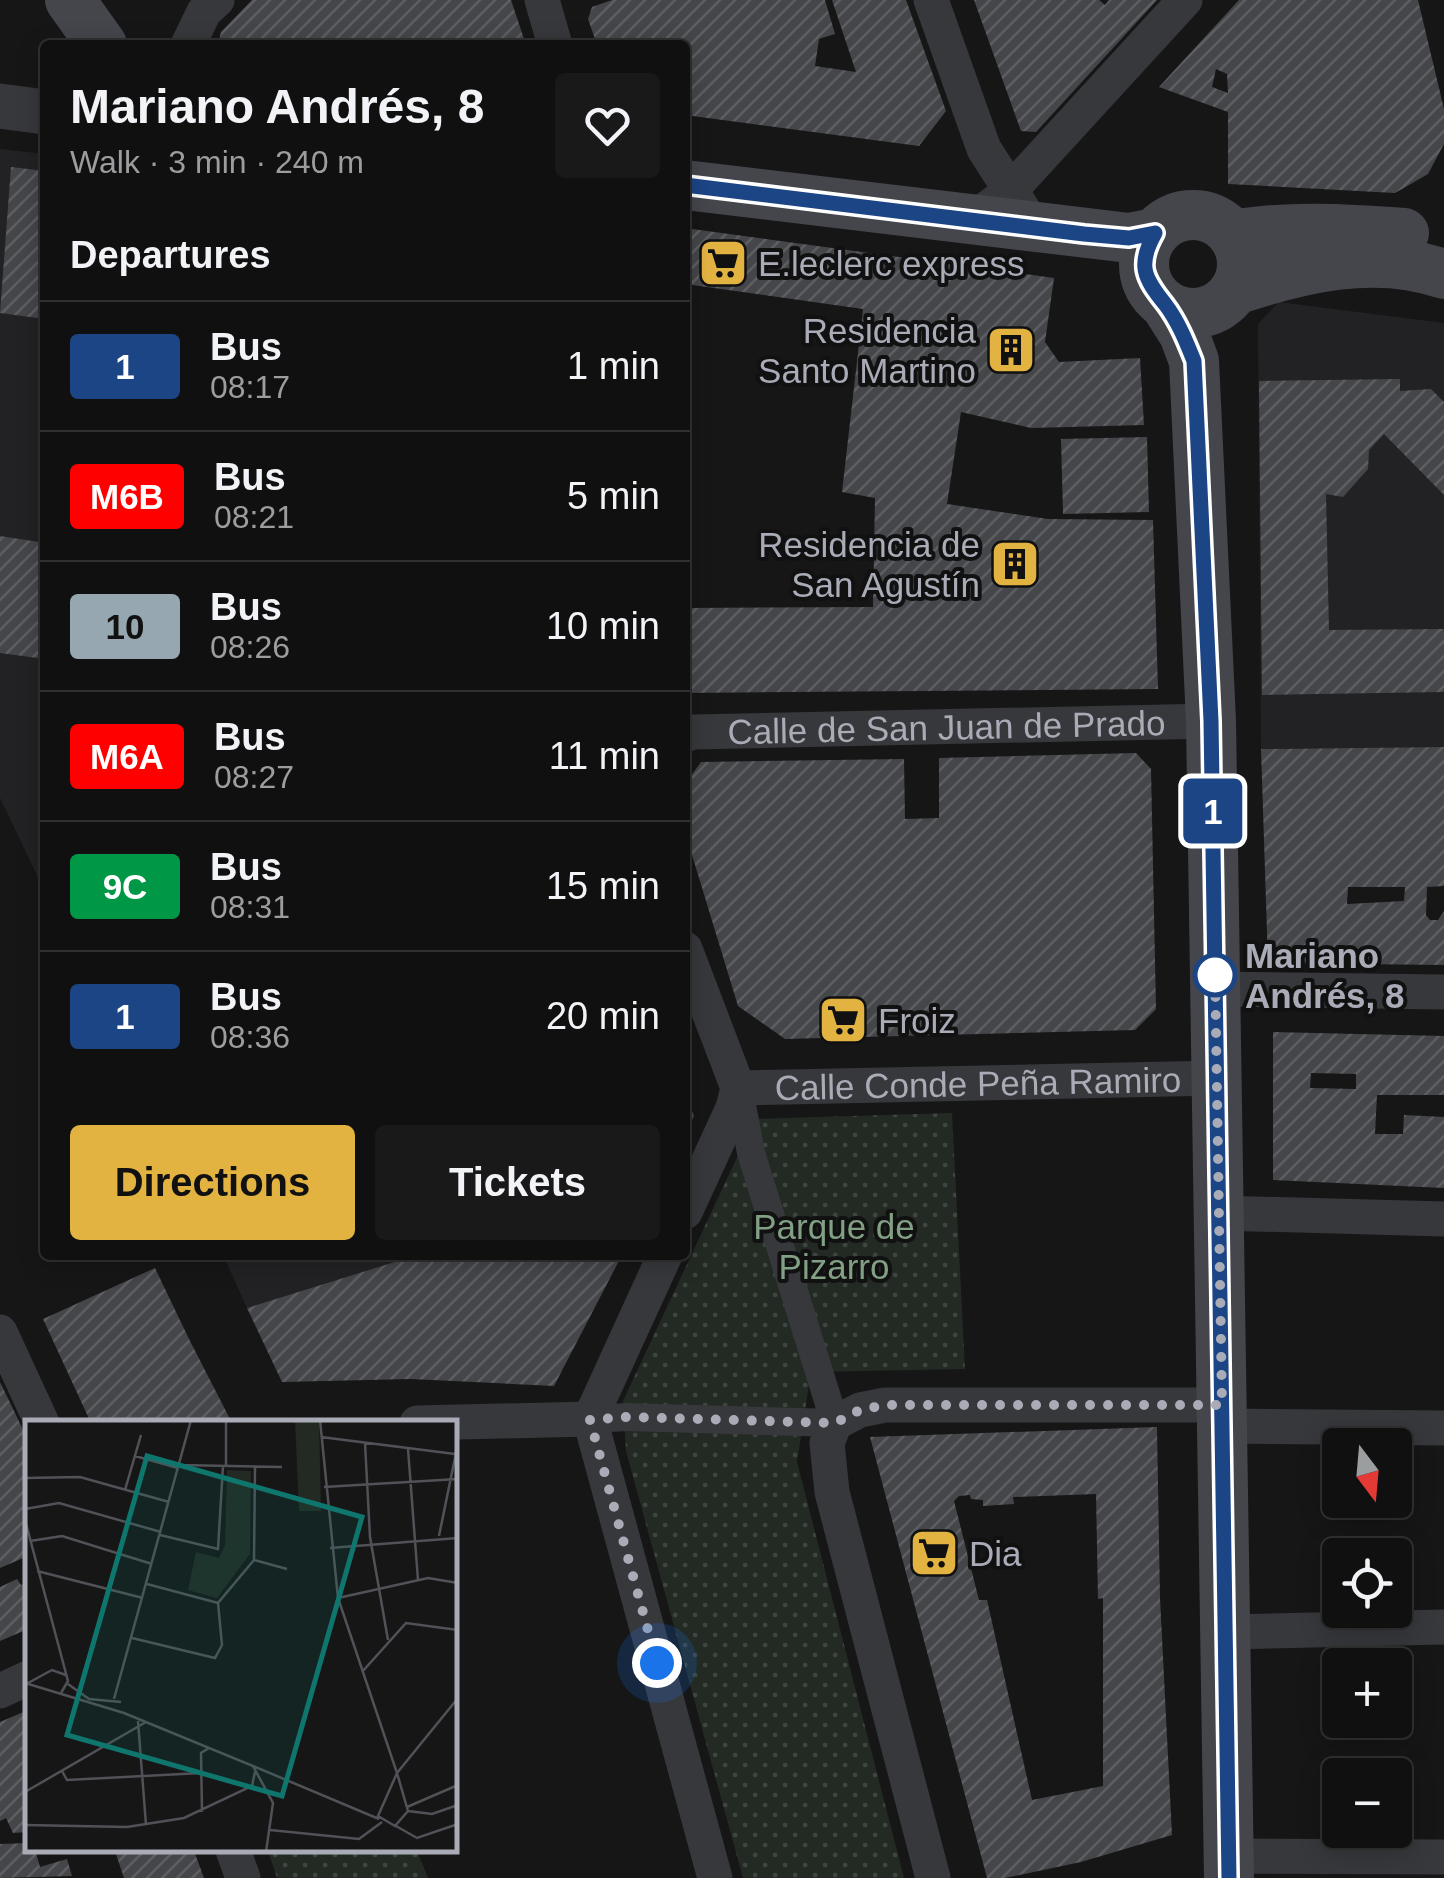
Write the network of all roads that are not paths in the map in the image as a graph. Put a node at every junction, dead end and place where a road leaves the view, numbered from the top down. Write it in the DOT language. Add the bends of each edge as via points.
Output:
graph roads {
  1 [pos="217,0"];
  2 [pos="542,0"];
  3 [pos="931,0"];
  4 [pos="1185,0"];
  5 [pos="190,40"];
  6 [pos="554,40"];
  7 [pos="690,185"];
  8 [pos="1026,218"];
  9 [pos="1233,235"];
  10 [pos="1444,238"];
  11 [pos="1444,274"];
  12 [pos="1183,281"];
  13 [pos="1211,721"];
  14 [pos="690,733"];
  15 [pos="690,962"];
  16 [pos="1216,989"];
  17 [pos="1444,992"];
  18 [pos="1217,1078"];
  19 [pos="738,1088"];
  20 [pos="690,1201"];
  21 [pos="1219,1213"];
  22 [pos="1444,1219"];
  23 [pos="663,1260"];
  24 [pos="1,1334"];
  25 [pos="1222,1416"];
  26 [pos="41,1420"];
  27 [pos="590,1420"];
  28 [pos="458,1422"];
  29 [pos="835,1423"];
  30 [pos="1444,1428"];
  31 [pos="1444,1627"];
  32 [pos="1226,1632"];
  33 [pos="25,1679"];
  34 [pos="0,1691"];
  35 [pos="234,1853"];
  36 [pos="1444,1857"];
  37 [pos="1226,1872"];
  38 [pos="242,1878"];
  39 [pos="716,1878"];
  40 [pos="933,1878"];
  1 -- 5 [label="street"];
  2 -- 6 [label="street"];
  3 -- 8 [label="street" via="984,149"];
  4 -- 8 [label="street"];
  7 -- 8 [label="main road"];
  8 -- 12 [label="main road" via="1129,238"];
  9 -- 10 [label="main road" via="1349,229"];
  9 -- 12 [label="main road" via="1242,262"];
  9 -- 12 [label="main road" via="1222,224 1180,217"];
  11 -- 12 [label="main road" via="1403,264 1337,264 1271,278"];
  12 -- 13 [label="main road" via="1184,334 1194,361"];
  13 -- 14 [label="street, Calle de San Juan de Prado"];
  13 -- 16 [label="main road"];
  15 -- 19 [label="street"];
  16 -- 17 [label="street"];
  16 -- 18 [label="main road"];
  18 -- 19 [label="street, Calle Conde Peña Ramiro"];
  18 -- 21 [label="main road"];
  19 -- 20 [label="street"];
  19 -- 29 [label="street" via="751,1153"];
  21 -- 22 [label="street"];
  21 -- 25 [label="main road"];
  23 -- 27 [label="street"];
  24 -- 26 [label="street"];
  25 -- 29 [label="street" via="885,1405"];
  25 -- 30 [label="street"];
  25 -- 32 [label="main road"];
  27 -- 28 [label="street"];
  27 -- 29 [label="street"];
  27 -- 39 [label="street"];
  29 -- 40 [label="street" via="827,1443 832,1492"];
  31 -- 32 [label="street"];
  32 -- 37 [label="main road"];
  33 -- 34 [label="street"];
  35 -- 38 [label="street"];
  36 -- 37 [label="street"];
}
